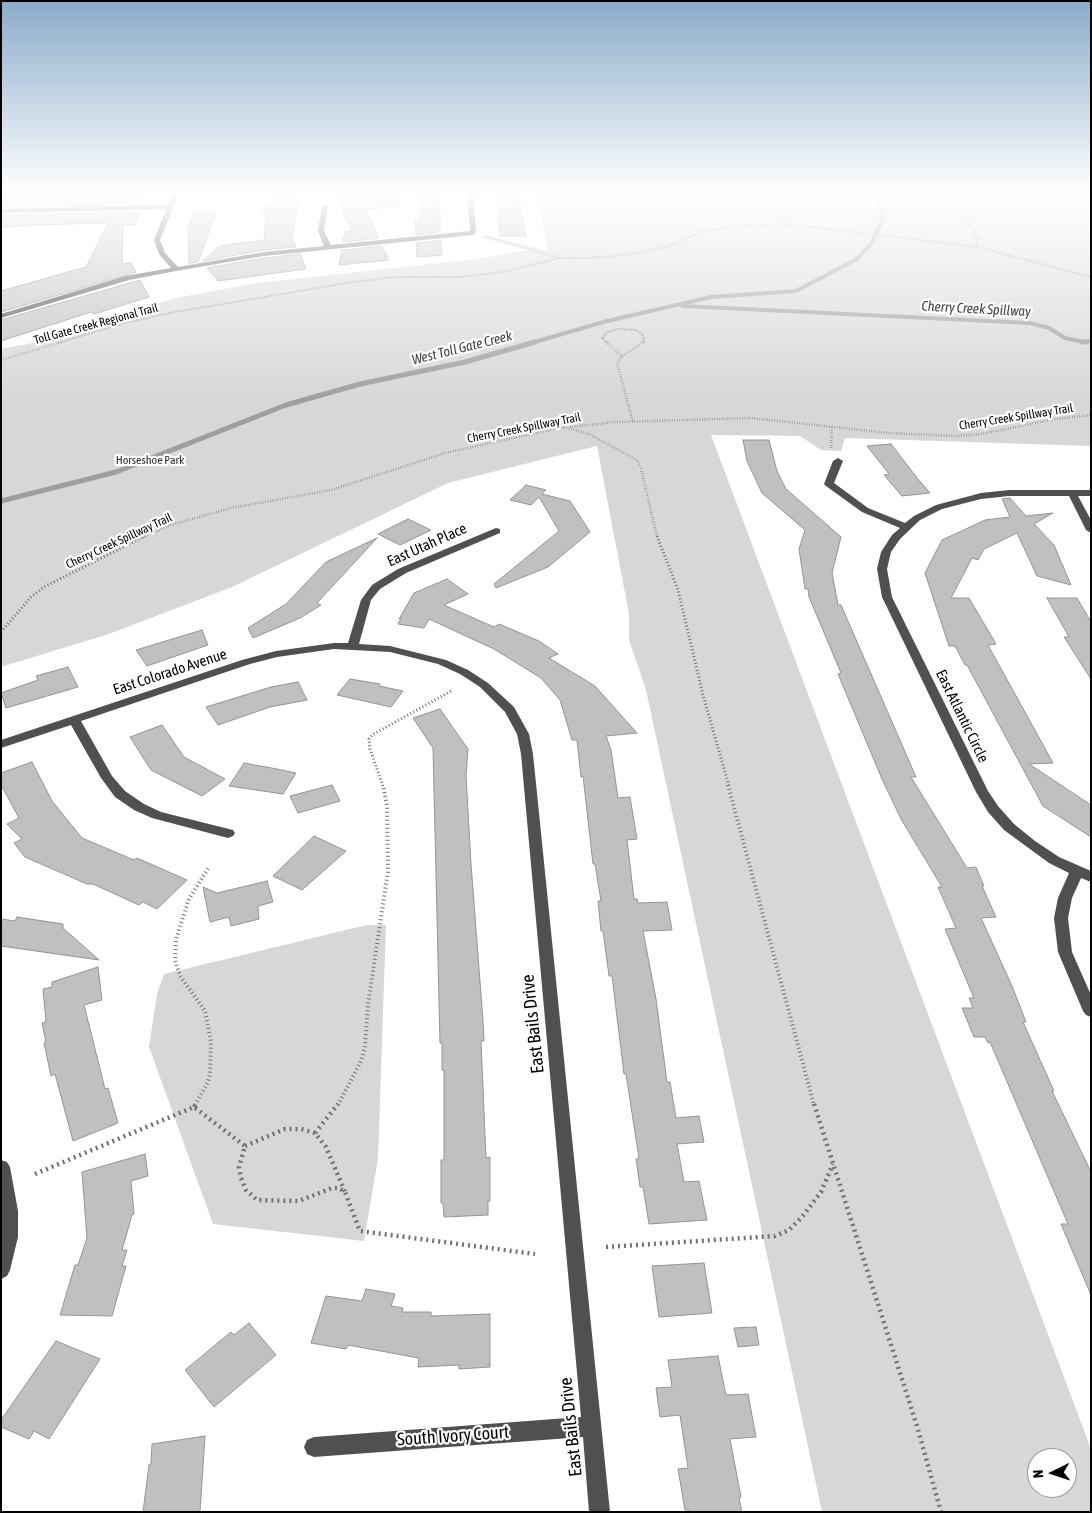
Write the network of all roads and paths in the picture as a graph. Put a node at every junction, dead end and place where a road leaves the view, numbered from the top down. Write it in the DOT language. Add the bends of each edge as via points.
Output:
graph roads {
  1 [pos="169,262"];
  2 [pos="219,262"];
  3 [pos="547,262"];
  4 [pos="1033,262"];
  5 [pos="176,269"];
  6 [pos="1091,277"];
  7 [pos="1,316"];
  8 [pos="622,356"];
  9 [pos="1,360"];
  10 [pos="1091,415"];
  11 [pos="633,422"];
  12 [pos="832,426"];
  13 [pos="564,427"];
  14 [pos="838,461"];
  15 [pos="1072,493"];
  16 [pos="1091,493"];
  17 [pos="905,527"];
  18 [pos="1091,530"];
  19 [pos="496,531"];
  20 [pos="1,632"];
  21 [pos="353,646"];
  22 [pos="453,690"];
  23 [pos="74,720"];
  24 [pos="1,744"];
  25 [pos="228,833"];
  26 [pos="209,867"];
  27 [pos="1084,874"];
  28 [pos="1091,1011"];
  29 [pos="194,1107"];
  30 [pos="315,1133"];
  31 [pos="245,1146"];
  32 [pos="833,1164"];
  33 [pos="1,1167"];
  34 [pos="35,1174"];
  35 [pos="345,1192"];
  36 [pos="606,1248"];
  37 [pos="535,1254"];
  38 [pos="1,1270"];
  39 [pos="591,1426"];
  40 [pos="314,1447"];
  41 [pos="600,1512"];
  42 [pos="941,1512"];
  1 -- 5 [label="street"];
  2 -- 5 [label="street"];
  3 -- 9 [label="path, Toll Gate Creek Regional Trail" via="479,276 393,277 353,282 179,311 124,323"];
  4 -- 6 [label="path, Toll Gate Creek Regional Trail"];
  5 -- 7 [label="street" via="128,278"];
  8 -- 8 [label="path" via="644,342 643,335 636,330 607,332 602,338"];
  8 -- 11 [label="path" via="617,363"];
  10 -- 12 [label="path, Cherry Creek Spillway Trail" via="960,436 888,433"];
  11 -- 12 [label="path, Cherry Creek Spillway Trail" via="751,418"];
  11 -- 13 [label="path, Cherry Creek Spillway Trail"];
  12 -- 14 [label="path" via="831,454"];
  13 -- 20 [label="path, Cherry Creek Spillway Trail" via="445,453 331,490 231,508 171,526 44,587"];
  13 -- 32 [label="path" via="589,434 637,460 641,468 658,542 678,590 806,1080"];
  14 -- 17 [label="street" via="829,484 865,510"];
  15 -- 16 [label="street, East Atlantic Circle"];
  15 -- 17 [label="street, East Atlantic Circle" via="981,496 939,507"];
  15 -- 18 [label="street"];
  17 -- 27 [label="street, East Atlantic Circle" via="886,552 882,569 887,597 982,792 1009,827 1038,849"];
  19 -- 21 [label="street, East Utah Place" via="402,571 376,587 366,600"];
  21 -- 23 [label="street, East Colorado Avenue" via="276,654"];
  21 -- 39 [label="street, East Bails Drive" via="417,654 464,672 495,694 510,710 522,734 528,763"];
  22 -- 30 [label="path" via="369,739 387,806 388,872 368,1004 365,1046 345,1092"];
  23 -- 24 [label="street, East Colorado Avenue"];
  23 -- 25 [label="street" via="107,778 120,794 157,815"];
  26 -- 29 [label="path" via="187,905 175,946 180,976 209,1022 210,1074"];
  27 -- 28 [label="street" via="1065,898 1061,918 1065,952"];
  29 -- 31 [label="path"];
  29 -- 34 [label="path"];
  30 -- 31 [label="path" via="301,1128 285,1130"];
  30 -- 35 [label="path" via="326,1147"];
  31 -- 35 [label="path" via="239,1167 241,1178 246,1190 257,1200 299,1201 332,1188"];
  32 -- 36 [label="path" via="822,1192 802,1217 788,1230 775,1236"];
  32 -- 42 [label="path" via="917,1426"];
  33 -- 38 [label="street" via="10,1211 9,1236"];
  35 -- 37 [label="path" via="360,1231"];
  39 -- 40 [label="street, South Ivory Court"];
  39 -- 41 [label="street, East Bails Drive"];
}
